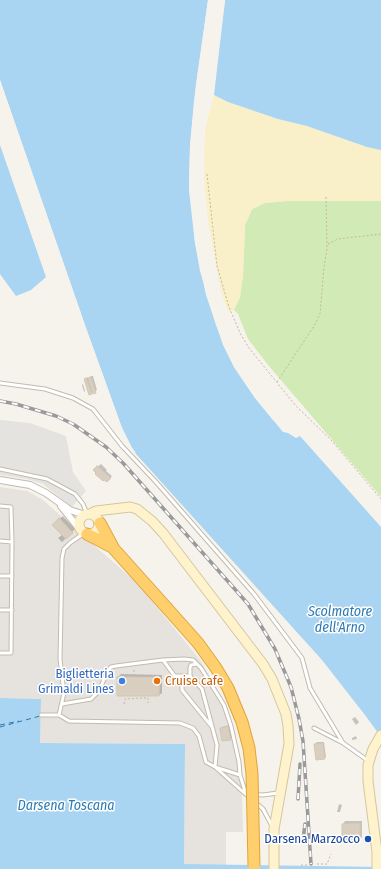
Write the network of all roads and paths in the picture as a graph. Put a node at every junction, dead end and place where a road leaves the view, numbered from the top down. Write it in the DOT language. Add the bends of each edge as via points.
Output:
graph roads {
  1 [pos="207,174"];
  2 [pos="326,196"];
  3 [pos="381,234"];
  4 [pos="327,244"];
  5 [pos="0,383"];
  6 [pos="277,383"];
  7 [pos="0,469"];
  8 [pos="0,480"];
  9 [pos="381,499"];
  10 [pos="58,502"];
  11 [pos="0,506"];
  12 [pos="112,510"];
  13 [pos="87,514"];
  14 [pos="100,522"];
  15 [pos="84,533"];
  16 [pos="0,541"];
  17 [pos="12,542"];
  18 [pos="114,549"];
  19 [pos="0,576"];
  20 [pos="12,576"];
  21 [pos="0,610"];
  22 [pos="12,610"];
  23 [pos="0,653"];
  24 [pos="163,660"];
  25 [pos="197,664"];
  26 [pos="134,670"];
  27 [pos="175,676"];
  28 [pos="190,676"];
  29 [pos="134,677"];
  30 [pos="134,696"];
  31 [pos="134,698"];
  32 [pos="148,703"];
  33 [pos="62,704"];
  34 [pos="124,704"];
  35 [pos="41,715"];
  36 [pos="59,715"];
  37 [pos="213,728"];
  38 [pos="314,728"];
  39 [pos="379,737"];
  40 [pos="343,743"];
  41 [pos="369,761"];
  42 [pos="215,767"];
  43 [pos="240,775"];
  44 [pos="280,792"];
  45 [pos="274,829"];
  46 [pos="331,854"];
  47 [pos="307,864"];
  48 [pos="317,864"];
  49 [pos="301,865"];
  50 [pos="274,866"];
  51 [pos="254,869"];
  52 [pos="376,869"];
  1 -- 6 [label="path" via="217,266 229,306 249,348"];
  2 -- 4 [label="path"];
  3 -- 4 [label="path" via="338,238"];
  4 -- 6 [label="path" via="320,314"];
  5 -- 40 [label="lane" via="45,389 73,398 93,409 122,446 264,607 302,658 310,688"];
  6 -- 9 [label="path" via="296,406 332,441"];
  7 -- 13 [label="lane" via="47,479 75,494"];
  8 -- 10 [label="street" via="30,485"];
  10 -- 13 [label="street" via="73,511"];
  10 -- 15 [label="street"];
  11 -- 17 [label="lane" via="11,506"];
  12 -- 13 [label="street"];
  12 -- 14 [label="street"];
  12 -- 44 [label="street" via="125,507 137,509 152,521 272,679 283,705 289,732 288,755"];
  13 -- 14 [label="street" via="96,516"];
  13 -- 15 [label="street" via="79,522"];
  14 -- 15 [label="street" via="96,532 90,535"];
  14 -- 18 [label="highway"];
  15 -- 18 [label="highway"];
  15 -- 33 [label="lane" via="64,549 62,558"];
  16 -- 17 [label="lane"];
  17 -- 20 [label="lane"];
  18 -- 51 [label="highway, bridge" via="198,643 230,694 242,722 249,748"];
  19 -- 20 [label="lane"];
  20 -- 22 [label="lane"];
  21 -- 22 [label="lane"];
  22 -- 23 [label="lane" via="11,653"];
  24 -- 25 [label="lane" via="193,660"];
  24 -- 27 [label="lane"];
  24 -- 33 [label="lane" via="111,668 99,691 91,699"];
  25 -- 28 [label="lane" via="191,665"];
  25 -- 43 [label="lane" via="224,705 231,726"];
  26 -- 29 [label="path"];
  27 -- 28 [label="lane"];
  27 -- 37 [label="lane" via="182,690"];
  28 -- 37 [label="lane" via="202,689"];
  30 -- 31 [label="path"];
  31 -- 32 [label="path" via="148,698"];
  31 -- 34 [label="path" via="124,699"];
  33 -- 36 [label="lane"];
  35 -- 36 [label="lane"];
  36 -- 42 [label="lane" via="69,721 180,723 193,728 199,736 206,762"];
  37 -- 42 [label="lane" via="217,745"];
  38 -- 40 [label="lane"];
  39 -- 41 [label="street"];
  40 -- 41 [label="lane"];
  41 -- 52 [label="street" via="368,781"];
  42 -- 43 [label="lane"];
  42 -- 45 [label="lane" via="262,809"];
  43 -- 44 [label="lane" via="245,791 251,794"];
  44 -- 45 [label="street"];
  45 -- 50 [label="street"];
  46 -- 48 [label="path" via="327,864"];
  47 -- 49 [label="path"];
}
